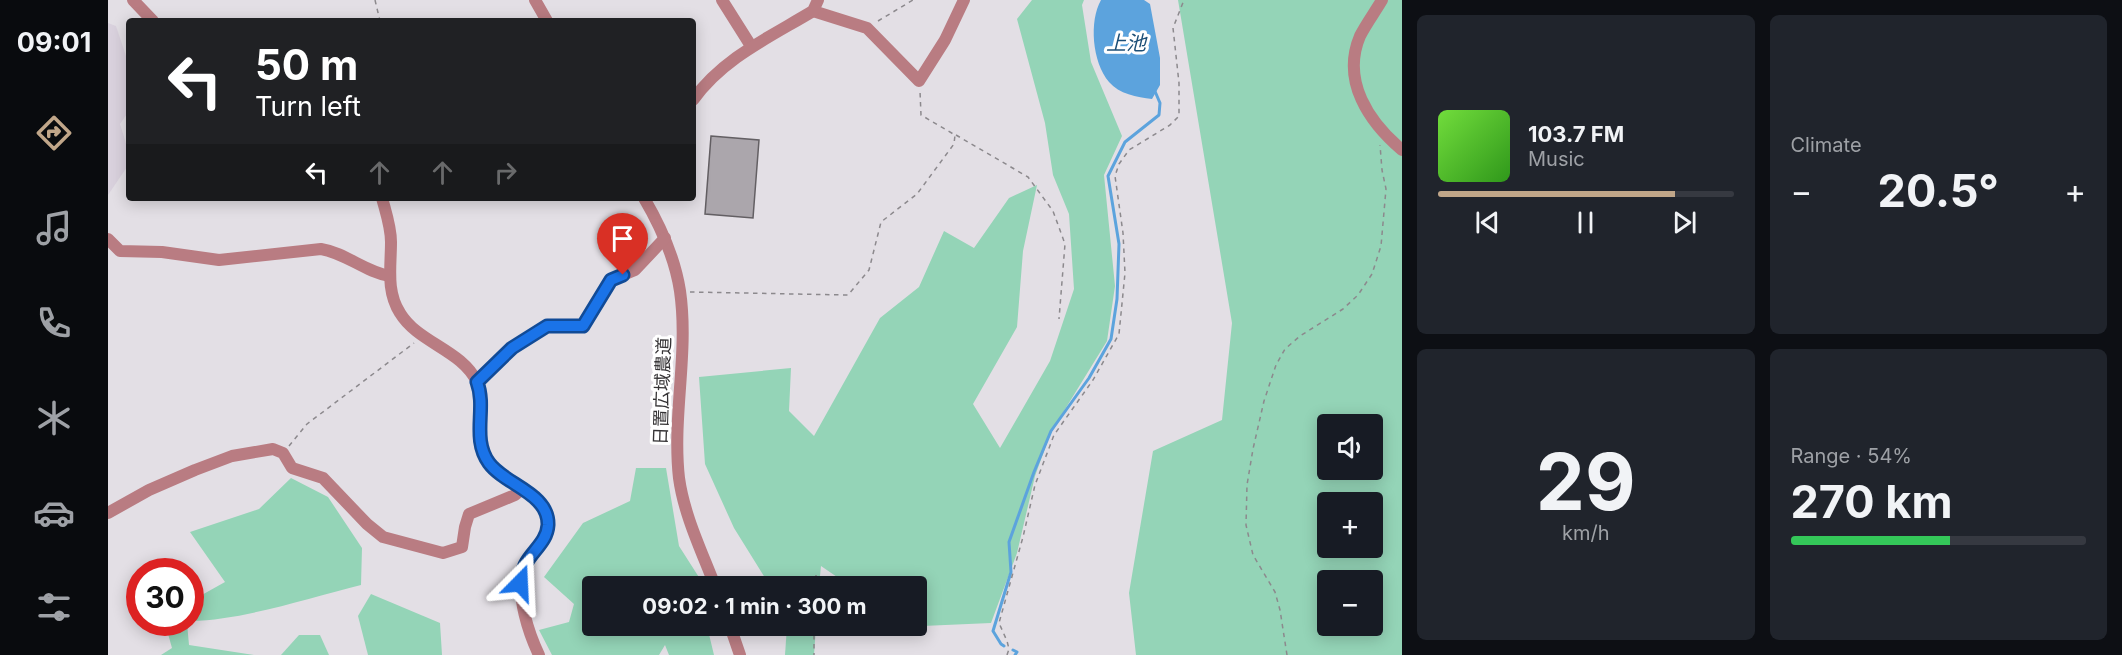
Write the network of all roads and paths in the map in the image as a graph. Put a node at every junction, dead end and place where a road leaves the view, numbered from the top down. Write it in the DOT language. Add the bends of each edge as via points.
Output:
graph roads {
  1 [pos="133,0"];
  2 [pos="375,0"];
  3 [pos="535,0"];
  4 [pos="723,0"];
  5 [pos="913,0"];
  6 [pos="964,0"];
  7 [pos="1184,0"];
  8 [pos="1382,0"];
  9 [pos="815,5"];
  10 [pos="150,18"];
  11 [pos="379,18"];
  12 [pos="545,18"];
  13 [pos="867,28"];
  14 [pos="752,46"];
  15 [pos="919,81"];
  16 [pos="696,96"];
  17 [pos="1379,127"];
  18 [pos="955,135"];
  19 [pos="1402,150"];
  20 [pos="383,201"];
  21 [pos="646,201"];
  22 [pos="665,238"];
  23 [pos="108,239"];
  24 [pos="390,276"];
  25 [pos="680,291"];
  26 [pos="1059,319"];
  27 [pos="420,334"];
  28 [pos="477,382"];
  29 [pos="283,453"];
  30 [pos="522,489"];
  31 [pos="108,513"];
  32 [pos="711,576"];
  33 [pos="733,636"];
  34 [pos="814,636"];
  35 [pos="539,655"];
  36 [pos="740,655"];
  37 [pos="814,655"];
  38 [pos="1007,655"];
  39 [pos="1287,655"];
  1 -- 10 [label="street"];
  2 -- 11 [label="path"];
  3 -- 12 [label="street"];
  4 -- 14 [label="street"];
  5 -- 13 [label="path"];
  6 -- 15 [label="street"];
  7 -- 38 [label="path" via="1173,28 1179,116 1129,150 1115,176 1125,273 1119,334 1093,380 1054,435 1035,485 999,623 1007,641"];
  8 -- 17 [label="street" via="1360,36 1354,82"];
  9 -- 13 [label="street"];
  9 -- 14 [label="street"];
  13 -- 15 [label="street"];
  14 -- 16 [label="street" via="730,61"];
  15 -- 18 [label="path" via="921,115"];
  17 -- 19 [label="street"];
  17 -- 39 [label="path" via="1386,189 1381,246 1372,274 1343,309 1285,349 1264,401 1252,449 1246,525 1253,555 1275,592"];
  18 -- 25 [label="path" via="954,144 917,194 881,222 869,270 848,295"];
  18 -- 26 [label="path" via="1028,177 1053,211 1065,244"];
  20 -- 24 [label="street" via="390,229"];
  21 -- 22 [label="street, 日置広域農道"];
  22 -- 25 [label="street, 日置広域農道"];
  22 -- 28 [label="street" via="635,270 611,280 583,326 547,326 512,348"];
  23 -- 24 [label="street" via="120,251 219,260 321,249"];
  24 -- 27 [label="street" via="399,312"];
  25 -- 32 [label="street, 日置広域農道" via="680,480"];
  27 -- 28 [label="street" via="468,368"];
  27 -- 29 [label="path" via="415,342 307,423"];
  28 -- 30 [label="street" via="481,448 490,465"];
  29 -- 30 [label="street" via="292,468 323,478 383,537 443,553 462,547 469,514"];
  29 -- 31 [label="street" via="273,449 232,456 149,490"];
  30 -- 35 [label="street" via="543,507 548,524 543,540 525,565 520,583 527,626"];
  33 -- 36 [label="street"];
  34 -- 37 [label="path"];
}
